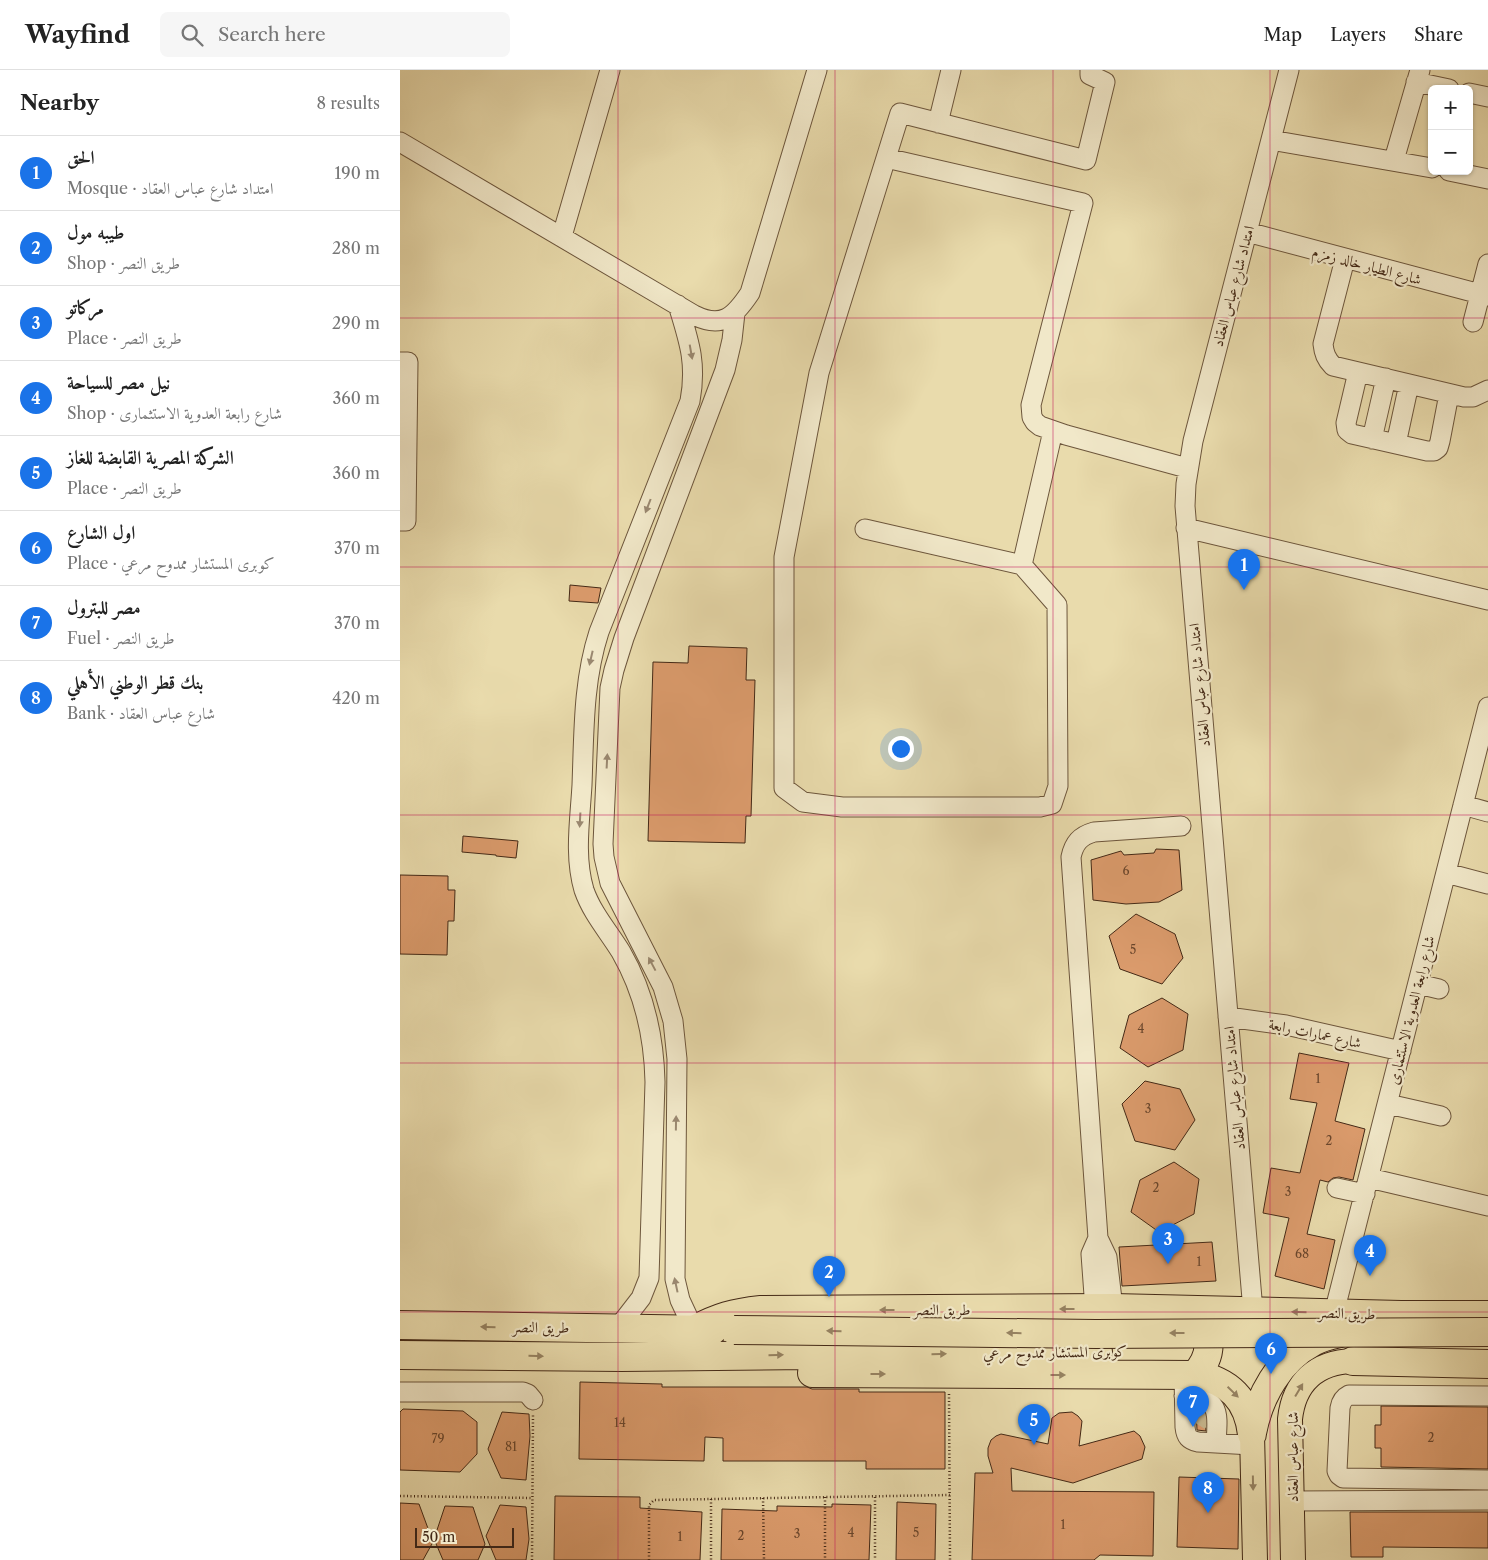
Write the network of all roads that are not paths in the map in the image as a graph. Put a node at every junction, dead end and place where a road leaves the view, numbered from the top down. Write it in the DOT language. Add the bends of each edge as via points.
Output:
graph roads {
  1 [pos="610,70"];
  2 [pos="817,70"];
  3 [pos="951,70"];
  4 [pos="1090,70"];
  5 [pos="1289,70"];
  6 [pos="1418,76"];
  7 [pos="1439,85"];
  8 [pos="1473,94"];
  9 [pos="1488,97"];
  10 [pos="938,123"];
  11 [pos="1271,140"];
  12 [pos="400,142"];
  13 [pos="886,158"];
  14 [pos="1394,160"];
  15 [pos="1428,167"];
  16 [pos="1468,175"];
  17 [pos="1488,179"];
  18 [pos="1246,232"];
  19 [pos="562,236"];
  20 [pos="1345,259"];
  21 [pos="1488,264"];
  22 [pos="1484,295"];
  23 [pos="678,305"];
  24 [pos="735,313"];
  25 [pos="1473,322"];
  26 [pos="400,362"];
  27 [pos="1358,372"];
  28 [pos="1386,378"];
  29 [pos="1409,384"];
  30 [pos="1488,390"];
  31 [pos="1449,394"];
  32 [pos="1053,431"];
  33 [pos="1372,438"];
  34 [pos="1396,444"];
  35 [pos="1188,468"];
  36 [pos="400,521"];
  37 [pos="865,528"];
  38 [pos="1186,528"];
  39 [pos="1022,565"];
  40 [pos="1488,600"];
  41 [pos="1488,706"];
  42 [pos="1463,805"];
  43 [pos="1488,812"];
  44 [pos="1181,826"];
  45 [pos="1446,873"];
  46 [pos="1488,884"];
  47 [pos="1418,984"];
  48 [pos="1439,989"];
  49 [pos="1228,1017"];
  50 [pos="1401,1051"];
  51 [pos="1388,1104"];
  52 [pos="1441,1116"];
  53 [pos="1367,1186"];
  54 [pos="1337,1188"];
  55 [pos="1488,1206"];
  56 [pos="1104,1308"];
  57 [pos="1179,1310"];
  58 [pos="1253,1311"];
  59 [pos="1334,1313"];
  60 [pos="1401,1315"];
  61 [pos="1488,1315"];
  62 [pos="400,1325"];
  63 [pos="617,1329"];
  64 [pos="694,1330"];
  65 [pos="1488,1332"];
  66 [pos="1488,1350"];
  67 [pos="400,1355"];
  68 [pos="622,1357"];
  69 [pos="1354,1361"];
  70 [pos="1451,1363"];
  71 [pos="1488,1364"];
  72 [pos="400,1392"];
  73 [pos="1449,1396"];
  74 [pos="1488,1396"];
  75 [pos="533,1400"];
  76 [pos="1199,1407"];
  77 [pos="1252,1440"];
  78 [pos="1488,1480"];
  79 [pos="1488,1500"];
  80 [pos="1292,1501"];
  81 [pos="1255,1560"];
  82 [pos="1293,1560"];
  1 -- 19 [label="street"];
  2 -- 24 [label="street" via="750,293"];
  3 -- 10 [label="street"];
  4 -- 10 [label="street" via="1090,75 1105,82 1086,160"];
  5 -- 11 [label="street, امتداد شارع عباس العقاد"];
  6 -- 7 [label="street"];
  6 -- 14 [label="street"];
  8 -- 9 [label="street"];
  10 -- 13 [label="street" via="900,113"];
  11 -- 14 [label="street"];
  11 -- 18 [label="street, امتداد شارع عباس العقاد"];
  12 -- 19 [label="street"];
  13 -- 32 [label="street" via="1083,203 1030,411 1035,422"];
  13 -- 39 [label="street" via="819,373 784,557 784,788 803,802 842,806 1040,808 1052,804 1058,786 1057,604"];
  14 -- 15 [label="street"];
  16 -- 17 [label="street"];
  18 -- 20 [label="street, شارع الطيار خالد زمزم"];
  18 -- 35 [label="street, امتداد شارع عباس العقاد" via="1192,441"];
  19 -- 23 [label="street"];
  20 -- 22 [label="street, شارع الطيار خالد زمزم"];
  20 -- 27 [label="street" via="1323,344 1327,360 1333,366"];
  21 -- 22 [label="street"];
  22 -- 25 [label="street"];
  23 -- 24 [label="street" via="704,320 728,319"];
  23 -- 63 [label="street, one-way" via="693,364 690,401 599,632 586,692 578,842 580,874 589,902 621,953 640,994 652,1037 654,1059 649,1278 641,1298"];
  64 -- 24 [label="street, one-way" via="680,1300 674,1269 677,1059 673,1021 663,986 610,883 603,844 610,688 614,670 725,370"];
  26 -- 36 [label="street" via="408,362 406,521"];
  27 -- 28 [label="street"];
  27 -- 33 [label="street" via="1346,427 1352,434"];
  28 -- 29 [label="street"];
  28 -- 33 [label="street"];
  29 -- 31 [label="street"];
  29 -- 34 [label="street"];
  30 -- 31 [label="street" via="1473,397"];
  31 -- 34 [label="street" via="1436,450 1431,452"];
  32 -- 35 [label="street"];
  32 -- 39 [label="street"];
  33 -- 34 [label="street"];
  35 -- 38 [label="street, امتداد شارع عباس العقاد" via="1184,506"];
  37 -- 39 [label="street"];
  38 -- 40 [label="street"];
  38 -- 49 [label="street, امتداد شارع عباس العقاد"];
  41 -- 42 [label="street, شارع رابعة العدوية الاستثمارى"];
  42 -- 43 [label="street"];
  42 -- 45 [label="street, شارع رابعة العدوية الاستثمارى"];
  44 -- 56 [label="street" via="1094,832 1078,840 1071,857 1098,1238 1107,1257"];
  45 -- 46 [label="street"];
  45 -- 47 [label="street, شارع رابعة العدوية الاستثمارى"];
  47 -- 48 [label="street"];
  47 -- 50 [label="street, شارع رابعة العدوية الاستثمارى"];
  49 -- 50 [label="street, شارع عمارات رابعة"];
  49 -- 58 [label="street, امتداد شارع عباس العقاد"];
  50 -- 51 [label="street, شارع رابعة العدوية الاستثمارى"];
  51 -- 52 [label="street"];
  51 -- 53 [label="street, شارع رابعة العدوية الاستثمارى"];
  53 -- 54 [label="street"];
  53 -- 55 [label="street"];
  53 -- 59 [label="street, شارع رابعة العدوية الاستثمارى"];
  56 -- 57 [label="highway, طريق النصر"];
  56 -- 64 [label="highway, طريق النصر, one-way" via="761,1310 738,1312"];
  57 -- 58 [label="highway, طريق النصر"];
  57 -- 76 [label="highway" via="1202,1325 1209,1342"];
  59 -- 58 [label="highway, طريق النصر, one-way"];
  59 -- 60 [label="highway, طريق النصر"];
  60 -- 61 [label="highway, طريق النصر"];
  60 -- 77 [label="highway" via="1314,1341 1290,1359 1271,1382 1258,1407"];
  63 -- 62 [label="highway, طريق النصر, one-way"];
  63 -- 64 [label="highway, طريق النصر"];
  65 -- 64 [label="highway, كوبرى المستشار ممدوح مرعي, one-way, bridge" via="1096,1334"];
  68 -- 66 [label="highway, كوبرى المستشار ممدوح مرعي, one-way"];
  67 -- 68 [label="highway, طريق النصر, one-way"];
  68 -- 76 [label="highway, طريق النصر, one-way" via="640,1366 667,1372 949,1374"];
  69 -- 70 [label="highway"];
  80 -- 69 [label="main road, شارع عباس العقاد, one-way" via="1290,1419 1294,1398 1306,1380 1318,1370 1332,1363"];
  70 -- 71 [label="highway"];
  70 -- 73 [label="street"];
  72 -- 75 [label="street" via="523,1392"];
  73 -- 74 [label="street"];
  73 -- 78 [label="street" via="1355,1394 1344,1398 1340,1408 1339,1476"];
  76 -- 77 [label="street"];
  76 -- 77 [label="highway, طريق النصر, one-way" via="1206,1377 1217,1381 1235,1394 1247,1412"];
  77 -- 81 [label="main road, one-way"];
  79 -- 80 [label="street"];
  80 -- 82 [label="main road, شارع عباس العقاد"];
}
